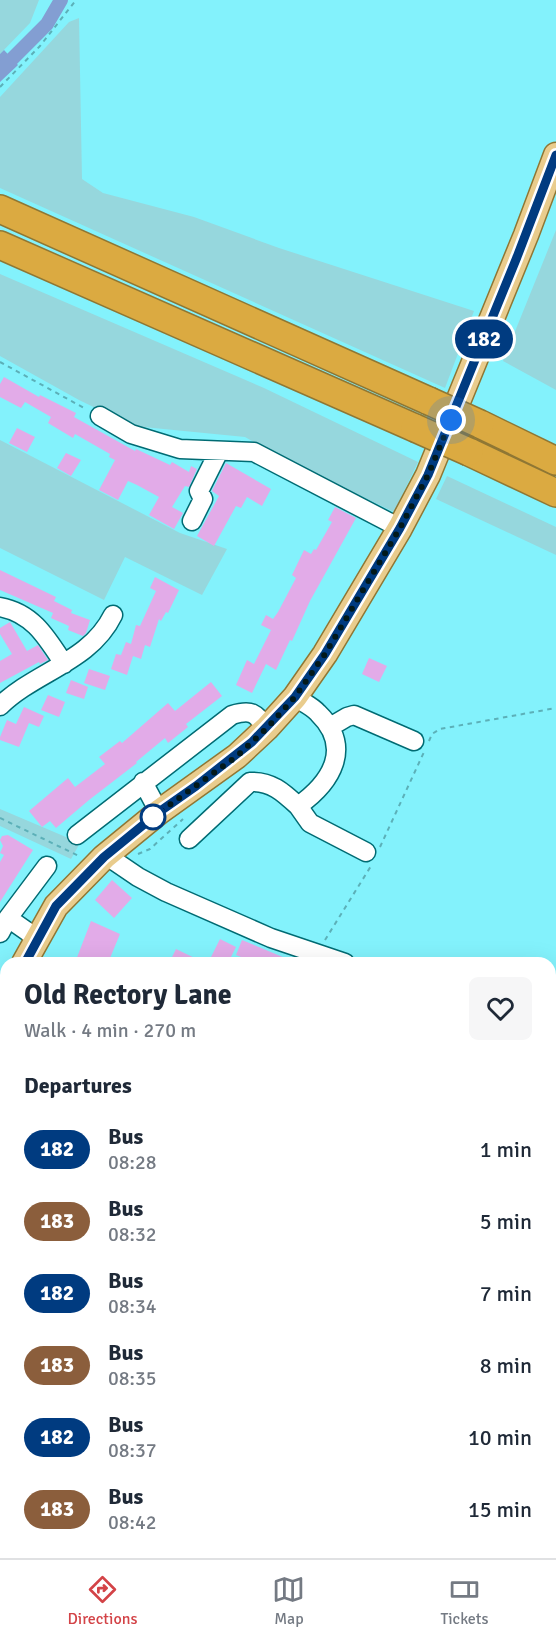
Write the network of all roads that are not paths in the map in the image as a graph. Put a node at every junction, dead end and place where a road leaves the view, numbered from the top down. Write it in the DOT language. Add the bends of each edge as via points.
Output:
graph roads {
  1 [pos="556,155"];
  2 [pos="0,209"];
  3 [pos="0,245"];
  4 [pos="107,425"];
  5 [pos="219,451"];
  6 [pos="556,461"];
  7 [pos="556,493"];
  8 [pos="192,521"];
  9 [pos="400,528"];
  10 [pos="0,607"];
  11 [pos="113,615"];
  12 [pos="64,664"];
  13 [pos="295,697"];
  14 [pos="0,706"];
  15 [pos="330,727"];
  16 [pos="267,728"];
  17 [pos="422,745"];
  18 [pos="143,782"];
  19 [pos="298,806"];
  20 [pos="159,812"];
  21 [pos="77,835"];
  22 [pos="189,839"];
  23 [pos="373,853"];
  24 [pos="97,864"];
  25 [pos="47,866"];
  26 [pos="4,926"];
  27 [pos="38,939"];
  28 [pos="28,957"];
  29 [pos="326,957"];
  1 -- 9 [label="main road" via="428,475"];
  2 -- 6 [label="highway, bridge"];
  3 -- 7 [label="highway, bridge"];
  4 -- 5 [label="street" via="180,449"];
  5 -- 8 [label="street" via="199,491 203,499"];
  5 -- 9 [label="street" via="254,452"];
  9 -- 13 [label="main road"];
  10 -- 12 [label="street" via="24,615 41,629"];
  11 -- 12 [label="street" via="105,631"];
  12 -- 14 [label="street" via="28,684"];
  13 -- 15 [label="street" via="317,711"];
  13 -- 16 [label="main road"];
  15 -- 17 [label="street" via="354,715"];
  15 -- 19 [label="street" via="337,751 333,770"];
  16 -- 18 [label="street" via="256,714 245,711 232,715"];
  16 -- 20 [label="main road" via="237,756"];
  18 -- 20 [label="street"];
  18 -- 21 [label="street"];
  19 -- 22 [label="street" via="276,788 250,782"];
  19 -- 23 [label="street" via="310,823"];
  20 -- 24 [label="main road"];
  24 -- 27 [label="main road" via="56,906"];
  24 -- 29 [label="street" via="113,860 166,892 271,938"];
  25 -- 26 [label="street"];
  26 -- 27 [label="street"];
  27 -- 28 [label="main road"];
}
